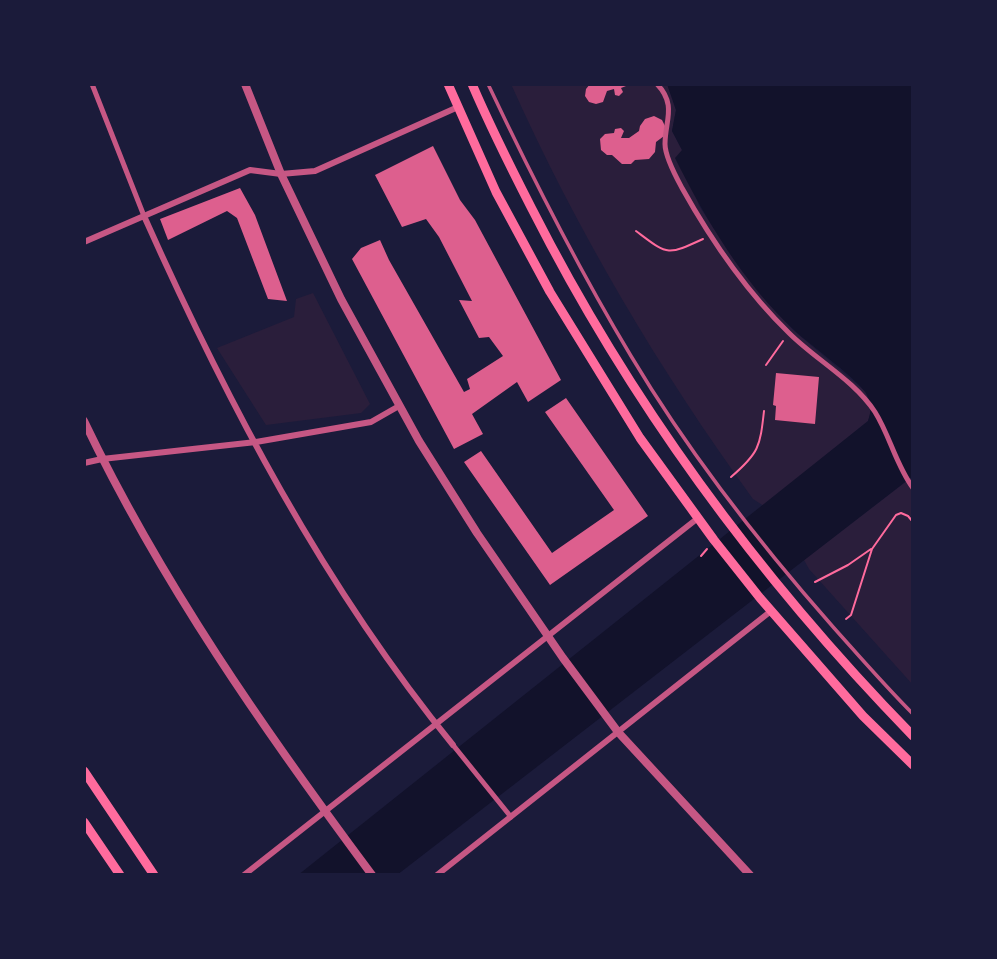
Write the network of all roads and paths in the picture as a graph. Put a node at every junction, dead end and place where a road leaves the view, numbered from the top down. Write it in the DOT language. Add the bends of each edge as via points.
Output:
graph roads {
  1 [pos="92,84"];
  2 [pos="245,84"];
  3 [pos="448,84"];
  4 [pos="472,84"];
  5 [pos="488,84"];
  6 [pos="657,84"];
  7 [pos="458,107"];
  8 [pos="281,174"];
  9 [pos="144,216"];
  10 [pos="636,231"];
  11 [pos="711,235"];
  12 [pos="84,242"];
  13 [pos="789,333"];
  14 [pos="766,365"];
  15 [pos="399,406"];
  16 [pos="764,411"];
  17 [pos="84,421"];
  18 [pos="256,443"];
  19 [pos="102,459"];
  20 [pos="84,463"];
  21 [pos="731,477"];
  22 [pos="912,487"];
  23 [pos="908,516"];
  24 [pos="913,517"];
  25 [pos="698,518"];
  26 [pos="913,522"];
  27 [pos="872,549"];
  28 [pos="815,582"];
  29 [pos="771,611"];
  30 [pos="846,619"];
  31 [pos="549,635"];
  32 [pos="913,713"];
  33 [pos="435,723"];
  34 [pos="618,732"];
  35 [pos="913,736"];
  36 [pos="453,745"];
  37 [pos="913,765"];
  38 [pos="84,771"];
  39 [pos="324,810"];
  40 [pos="511,817"];
  41 [pos="84,822"];
  42 [pos="120,875"];
  43 [pos="154,875"];
  44 [pos="244,875"];
  45 [pos="372,875"];
  46 [pos="437,875"];
  47 [pos="750,875"];
  1 -- 9 [label="street"];
  2 -- 8 [label="street"];
  3 -- 7 [label="main road"];
  4 -- 35 [label="main road" via="568,280 649,413 777,585"];
  5 -- 32 [label="lane" via="583,273 683,436 789,576"];
  6 -- 11 [label="street" via="667,99 668,155"];
  7 -- 8 [label="street" via="314,171"];
  7 -- 25 [label="main road" via="496,192 550,292 640,438"];
  8 -- 9 [label="street" via="250,170"];
  8 -- 15 [label="street"];
  9 -- 12 [label="street"];
  9 -- 18 [label="street"];
  10 -- 11 [label="path" via="662,250 676,251"];
  11 -- 13 [label="street"];
  13 -- 14 [label="path"];
  13 -- 22 [label="street" via="876,413"];
  15 -- 18 [label="street" via="371,422"];
  15 -- 31 [label="street" via="477,533"];
  16 -- 21 [label="path" via="760,445"];
  17 -- 19 [label="street"];
  18 -- 19 [label="street"];
  18 -- 33 [label="street" via="335,579"];
  19 -- 20 [label="street"];
  19 -- 39 [label="street" via="213,651"];
  23 -- 24 [label="path"];
  23 -- 26 [label="path"];
  23 -- 27 [label="path" via="896,515"];
  25 -- 29 [label="main road"];
  25 -- 31 [label="street"];
  27 -- 28 [label="path"];
  27 -- 30 [label="path"];
  29 -- 34 [label="street"];
  29 -- 37 [label="main road" via="863,716"];
  31 -- 33 [label="street"];
  31 -- 34 [label="street"];
  33 -- 36 [label="street"];
  33 -- 39 [label="street"];
  34 -- 40 [label="street"];
  34 -- 47 [label="street"];
  36 -- 40 [label="street"];
  38 -- 43 [label="main road"];
  39 -- 44 [label="street"];
  39 -- 45 [label="street"];
  40 -- 46 [label="street"];
  41 -- 42 [label="main road"];
}
